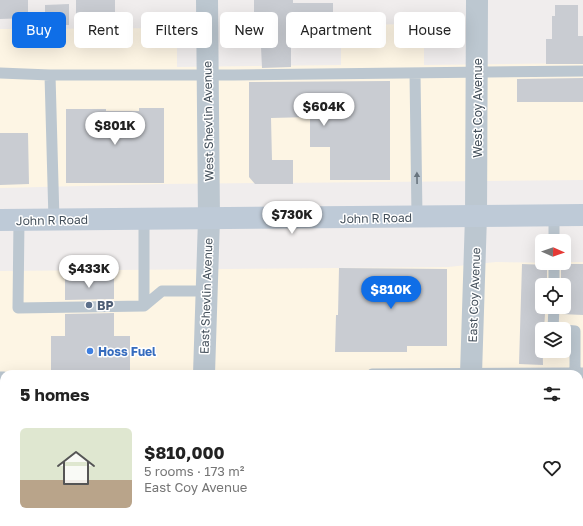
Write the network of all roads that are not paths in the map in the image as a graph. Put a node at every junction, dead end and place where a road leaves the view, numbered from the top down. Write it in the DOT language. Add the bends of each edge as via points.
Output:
graph roads {
  1 [pos="207,0"];
  2 [pos="476,0"];
  3 [pos="477,72"];
  4 [pos="583,72"];
  5 [pos="415,73"];
  6 [pos="0,74"];
  7 [pos="207,74"];
  8 [pos="50,75"];
  9 [pos="554,215"];
  10 [pos="583,215"];
  11 [pos="476,216"];
  12 [pos="417,217"];
  13 [pos="144,219"];
  14 [pos="209,219"];
  15 [pos="9,220"];
  16 [pos="54,220"];
  17 [pos="554,234"];
  18 [pos="206,291"];
  19 [pos="144,306"];
  20 [pos="571,330"];
  21 [pos="204,370"];
  22 [pos="471,370"];
  23 [pos="579,370"];
  1 -- 7 [label="street, West Shevlin Avenue"];
  2 -- 3 [label="street, West Coy Avenue"];
  3 -- 4 [label="lane"];
  3 -- 5 [label="lane"];
  3 -- 11 [label="street, West Coy Avenue"];
  5 -- 7 [label="lane"];
  12 -- 5 [label="lane, one-way"];
  6 -- 8 [label="lane"];
  7 -- 8 [label="lane"];
  7 -- 14 [label="street, West Shevlin Avenue"];
  8 -- 16 [label="lane"];
  9 -- 10 [label="main road, John R Road"];
  9 -- 11 [label="main road, John R Road"];
  9 -- 17 [label="lane"];
  11 -- 12 [label="main road, John R Road"];
  11 -- 22 [label="street, East Coy Avenue"];
  12 -- 14 [label="main road, John R Road"];
  13 -- 14 [label="main road, John R Road"];
  13 -- 16 [label="main road, John R Road"];
  13 -- 19 [label="lane"];
  14 -- 18 [label="street, East Shevlin Avenue"];
  15 -- 16 [label="main road, John R Road"];
  15 -- 19 [label="lane" via="18,308"];
  18 -- 19 [label="lane" via="162,291"];
  18 -- 21 [label="street, East Shevlin Avenue"];
  20 -- 23 [label="lane" via="575,330"];
}
